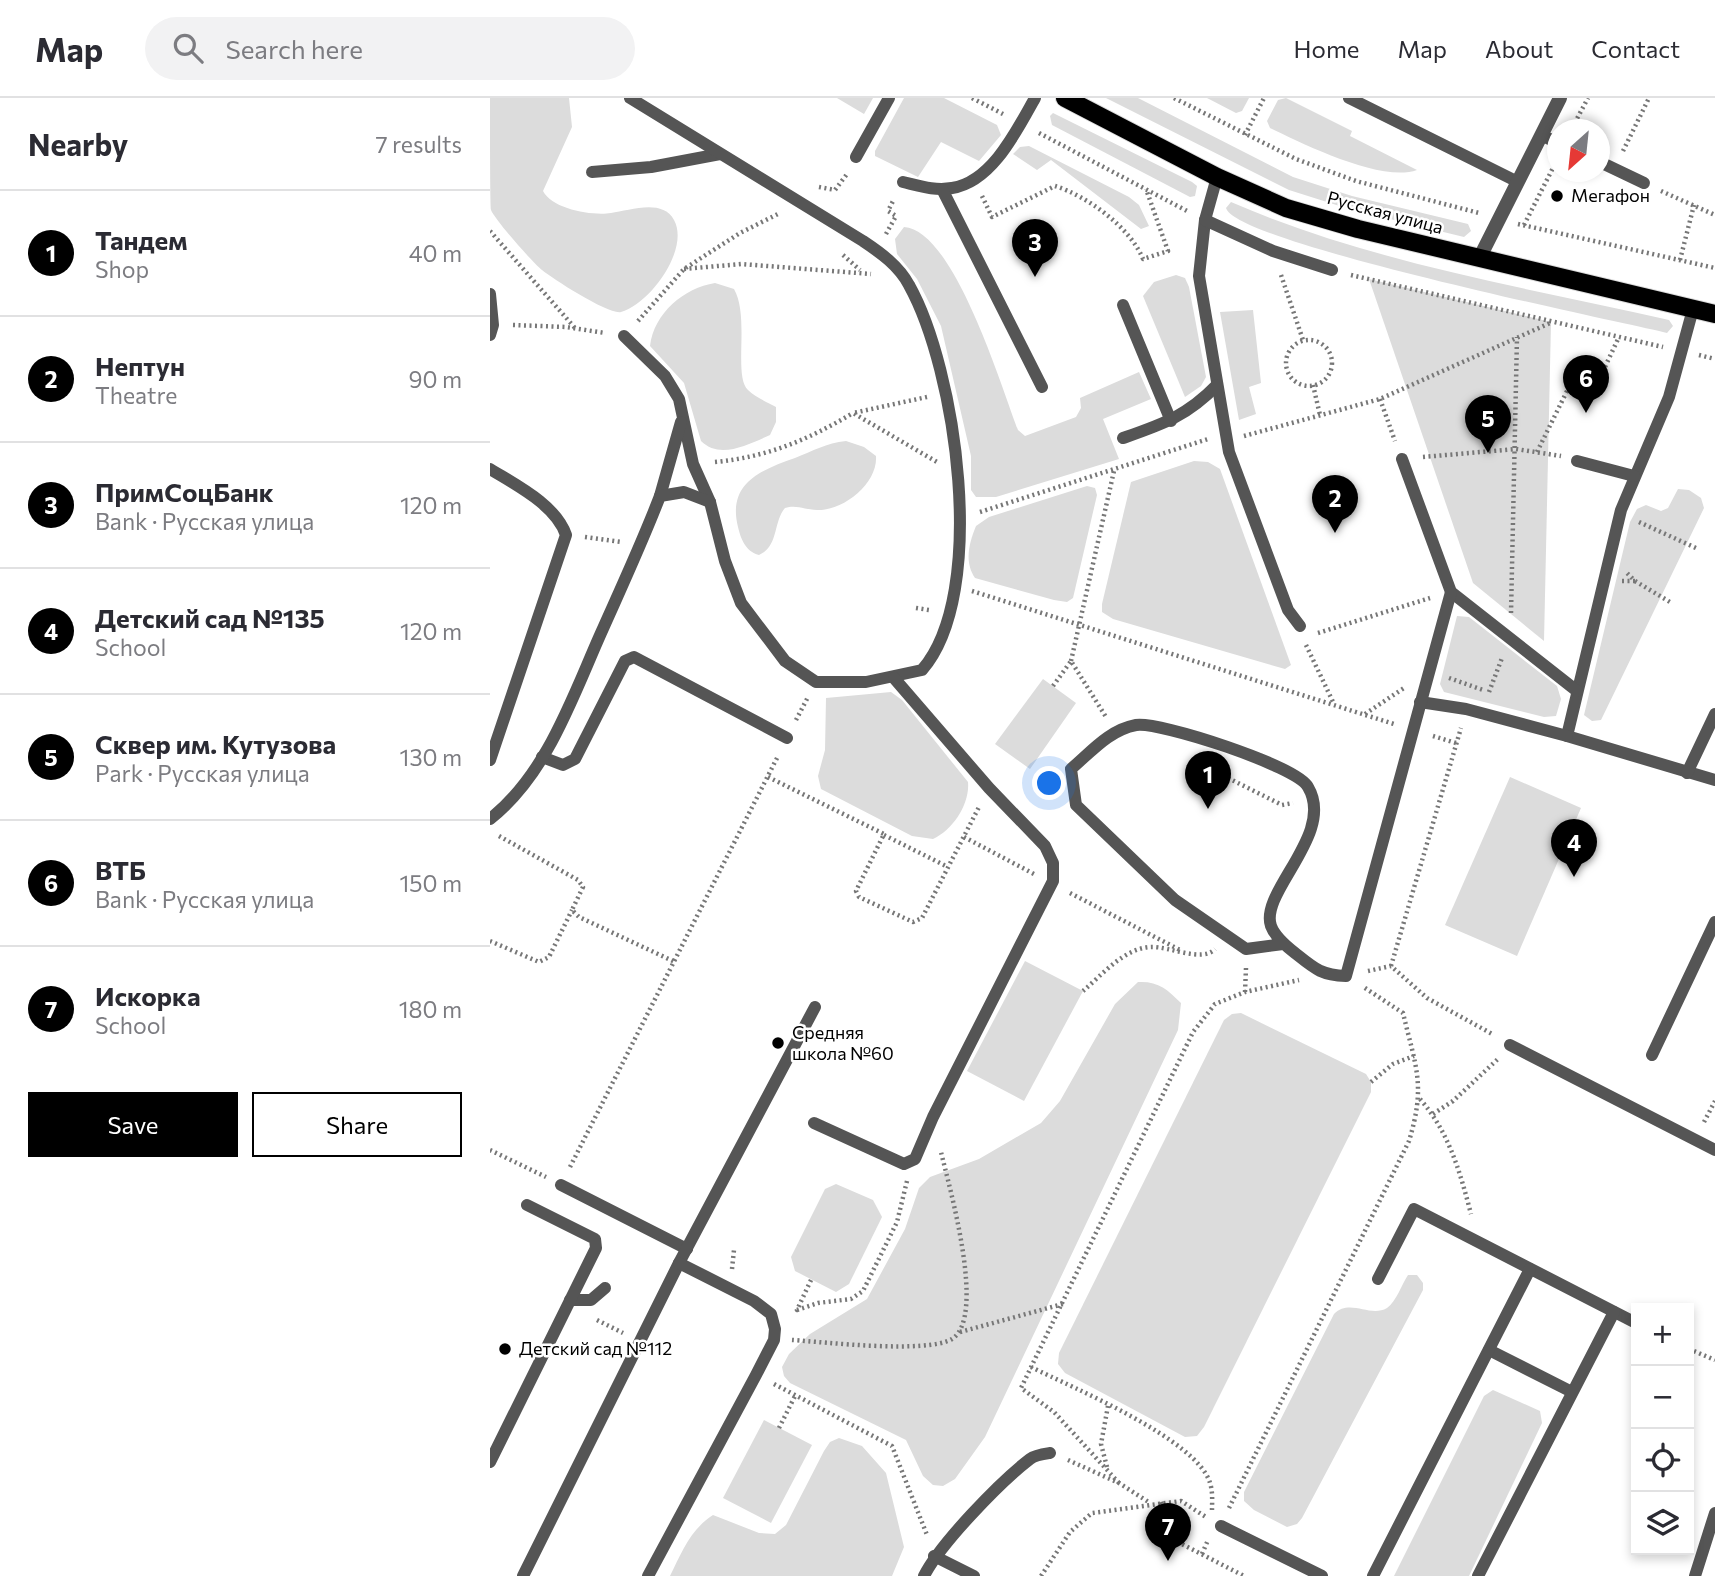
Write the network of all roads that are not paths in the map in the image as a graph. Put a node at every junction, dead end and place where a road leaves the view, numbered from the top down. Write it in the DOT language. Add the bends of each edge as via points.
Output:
graph roads {
  1 [pos="630,98"];
  2 [pos="889,98"];
  3 [pos="1035,98"];
  4 [pos="1065,98"];
  5 [pos="1349,98"];
  6 [pos="1560,98"];
  7 [pos="1541,135"];
  8 [pos="1547,138"];
  9 [pos="720,154"];
  10 [pos="856,157"];
  11 [pos="1610,167"];
  12 [pos="592,172"];
  13 [pos="1217,177"];
  14 [pos="904,182"];
  15 [pos="1518,182"];
  16 [pos="1644,183"];
  17 [pos="942,189"];
  18 [pos="1205,220"];
  19 [pos="1479,259"];
  20 [pos="1332,270"];
  21 [pos="490,294"];
  22 [pos="1123,305"];
  23 [pos="1693,309"];
  24 [pos="1715,314"];
  25 [pos="491,330"];
  26 [pos="624,336"];
  27 [pos="1217,384"];
  28 [pos="1042,387"];
  29 [pos="682,418"];
  30 [pos="1171,421"];
  31 [pos="1123,438"];
  32 [pos="1402,459"];
  33 [pos="1577,461"];
  34 [pos="490,469"];
  35 [pos="1634,476"];
  36 [pos="660,496"];
  37 [pos="710,502"];
  38 [pos="1451,592"];
  39 [pos="1300,626"];
  40 [pos="894,678"];
  41 [pos="1577,691"];
  42 [pos="1420,702"];
  43 [pos="1715,714"];
  44 [pos="1567,736"];
  45 [pos="787,738"];
  46 [pos="541,757"];
  47 [pos="490,760"];
  48 [pos="1687,773"];
  49 [pos="1715,780"];
  50 [pos="490,819"];
  51 [pos="1715,922"];
  52 [pos="1283,944"];
  53 [pos="815,1007"];
  54 [pos="1510,1045"];
  55 [pos="1652,1055"];
  56 [pos="814,1123"];
  57 [pos="1715,1150"];
  58 [pos="561,1185"];
  59 [pos="527,1206"];
  60 [pos="687,1249"];
  61 [pos="679,1263"];
  62 [pos="1530,1269"];
  63 [pos="1378,1279"];
  64 [pos="605,1288"];
  65 [pos="570,1300"];
  66 [pos="1614,1312"];
  67 [pos="1631,1320"];
  68 [pos="1489,1350"];
  69 [pos="1572,1392"];
  70 [pos="1050,1453"];
  71 [pos="490,1462"];
  72 [pos="1715,1513"];
  73 [pos="1216,1523"];
  74 [pos="934,1556"];
  75 [pos="523,1576"];
  76 [pos="648,1576"];
  77 [pos="924,1576"];
  78 [pos="974,1576"];
  79 [pos="1322,1576"];
  80 [pos="1373,1576"];
  81 [pos="1478,1576"];
  82 [pos="1695,1576"];
  1 -- 9 [label="lane"];
  2 -- 10 [label="lane"];
  3 -- 17 [label="lane" via="995,160 974,179"];
  4 -- 13 [label="main road, Русская улица"];
  5 -- 15 [label="lane"];
  6 -- 7 [label="street"];
  7 -- 8 [label="lane"];
  7 -- 15 [label="street"];
  9 -- 12 [label="lane"];
  9 -- 40 [label="lane" via="877,250 909,284 929,329 958,452 959,519 950,614 940,642 922,670"];
  11 -- 16 [label="lane"];
  13 -- 18 [label="lane"];
  13 -- 19 [label="main road, Русская улица" via="1286,208"];
  14 -- 17 [label="lane"];
  15 -- 19 [label="street"];
  17 -- 28 [label="lane"];
  18 -- 20 [label="lane" via="1273,251"];
  18 -- 27 [label="lane" via="1199,276"];
  19 -- 23 [label="main road, Русская улица"];
  21 -- 25 [label="lane"];
  22 -- 30 [label="lane"];
  23 -- 24 [label="main road, Русская улица"];
  23 -- 35 [label="lane" via="1669,397"];
  26 -- 29 [label="lane" via="672,386"];
  27 -- 30 [label="lane" via="1197,406"];
  27 -- 39 [label="lane" via="1230,452 1288,610"];
  29 -- 36 [label="lane"];
  29 -- 37 [label="lane" via="693,464"];
  30 -- 31 [label="lane"];
  32 -- 38 [label="lane"];
  33 -- 35 [label="lane"];
  34 -- 47 [label="lane" via="556,517 566,535"];
  35 -- 41 [label="lane"];
  36 -- 37 [label="lane" via="684,492"];
  36 -- 46 [label="lane" via="570,702"];
  37 -- 40 [label="lane" via="741,603 785,661 816,681"];
  38 -- 41 [label="lane"];
  38 -- 42 [label="lane"];
  40 -- 56 [label="lane" via="1051,855 1052,884 915,1158 904,1164"];
  41 -- 44 [label="lane"];
  42 -- 44 [label="lane" via="1466,709"];
  42 -- 52 [label="lane" via="1346,976 1323,975"];
  43 -- 48 [label="lane"];
  44 -- 48 [label="lane"];
  45 -- 46 [label="lane" via="634,657 625,661 575,759 563,765"];
  46 -- 50 [label="lane" via="519,793"];
  48 -- 49 [label="lane"];
  51 -- 55 [label="lane"];
  52 -- 52 [label="lane" via="1270,924 1272,906 1311,832 1314,815 1308,787 1294,774 1168,729 1138,724 1115,731 1071,769 1076,805 1175,900 1246,949"];
  53 -- 60 [label="lane"];
  54 -- 57 [label="lane"];
  58 -- 60 [label="lane"];
  59 -- 65 [label="lane" via="595,1239 596,1248"];
  60 -- 61 [label="lane"];
  61 -- 75 [label="lane"];
  61 -- 76 [label="lane" via="761,1306 774,1321 774,1340"];
  62 -- 63 [label="lane" via="1414,1209"];
  62 -- 66 [label="lane"];
  62 -- 68 [label="lane"];
  64 -- 65 [label="lane" via="591,1300"];
  65 -- 71 [label="lane"];
  66 -- 67 [label="lane"];
  66 -- 69 [label="lane"];
  68 -- 69 [label="lane"];
  68 -- 80 [label="lane"];
  69 -- 81 [label="lane"];
  70 -- 74 [label="lane" via="1032,1457"];
  72 -- 82 [label="lane"];
  73 -- 79 [label="lane"];
  74 -- 77 [label="lane"];
  74 -- 78 [label="lane"];
}
